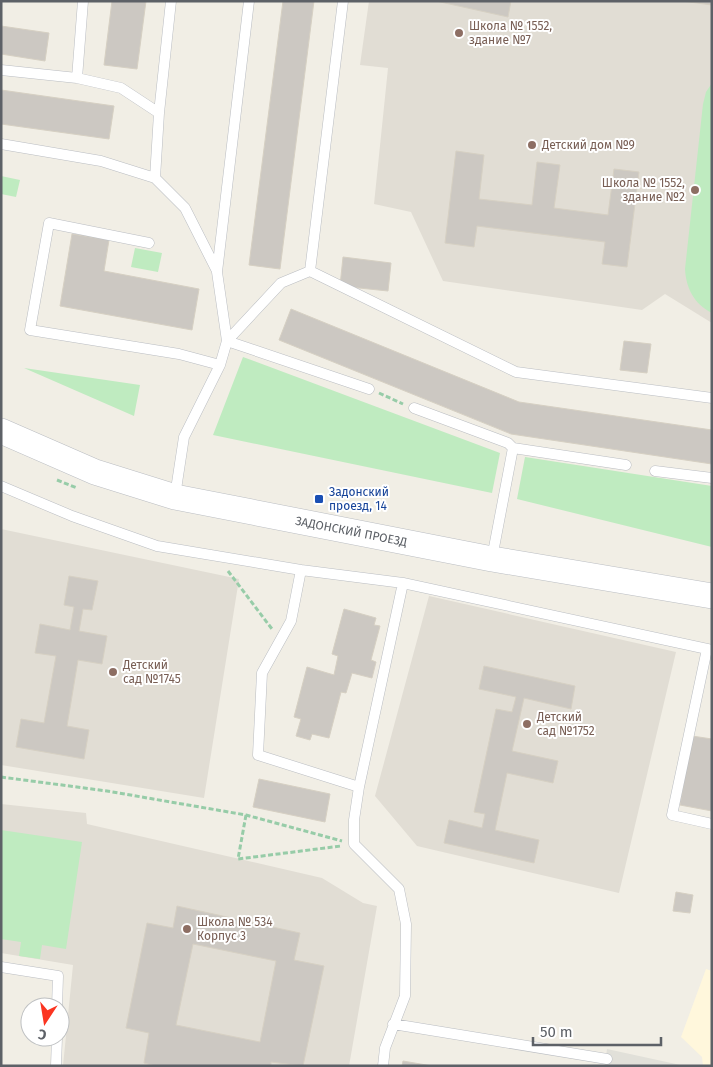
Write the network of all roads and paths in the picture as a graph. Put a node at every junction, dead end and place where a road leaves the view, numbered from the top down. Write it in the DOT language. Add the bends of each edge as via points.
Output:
graph roads {
  1 [pos="83,1"];
  2 [pos="171,1"];
  3 [pos="249,1"];
  4 [pos="343,1"];
  5 [pos="1,70"];
  6 [pos="77,78"];
  7 [pos="159,113"];
  8 [pos="1,144"];
  9 [pos="155,178"];
  10 [pos="149,243"];
  11 [pos="217,272"];
  12 [pos="310,272"];
  13 [pos="227,341"];
  14 [pos="220,365"];
  15 [pos="370,389"];
  16 [pos="712,398"];
  17 [pos="414,408"];
  18 [pos="1,431"];
  19 [pos="513,448"];
  20 [pos="626,465"];
  21 [pos="655,471"];
  22 [pos="712,478"];
  23 [pos="1,486"];
  24 [pos="175,497"];
  25 [pos="217,556"];
  26 [pos="492,559"];
  27 [pos="301,570"];
  28 [pos="404,583"];
  29 [pos="712,596"];
  30 [pos="280,640"];
  31 [pos="709,649"];
  32 [pos="1,777"];
  33 [pos="359,787"];
  34 [pos="246,815"];
  35 [pos="712,824"];
  36 [pos="354,844"];
  37 [pos="1,968"];
  38 [pos="57,997"];
  39 [pos="393,1024"];
  40 [pos="56,1047"];
  41 [pos="607,1059"];
  42 [pos="56,1066"];
  43 [pos="383,1066"];
  1 -- 6 [label="lane"];
  2 -- 7 [label="lane"];
  3 -- 11 [label="lane"];
  4 -- 12 [label="lane"];
  5 -- 6 [label="lane"];
  6 -- 7 [label="lane" via="121,88"];
  7 -- 9 [label="lane"];
  8 -- 9 [label="lane" via="101,161"];
  9 -- 11 [label="lane" via="186,208"];
  10 -- 14 [label="lane" via="49,223 30,330 179,354"];
  11 -- 13 [label="lane"];
  12 -- 13 [label="lane" via="281,283"];
  12 -- 16 [label="lane" via="516,372"];
  13 -- 14 [label="lane"];
  13 -- 15 [label="lane"];
  14 -- 24 [label="lane" via="184,436"];
  15 -- 17 [label="path"];
  17 -- 19 [label="lane" via="508,443"];
  18 -- 24 [label="street, ЗАДОНСКИЙ ПРОЕЗД" via="95,472"];
  19 -- 20 [label="lane"];
  19 -- 26 [label="lane"];
  21 -- 22 [label="lane"];
  23 -- 25 [label="lane" via="72,516 157,546"];
  24 -- 26 [label="street, ЗАДОНСКИЙ ПРОЕЗД"];
  25 -- 27 [label="lane"];
  25 -- 30 [label="path"];
  26 -- 29 [label="street, ЗАДОНСКИЙ ПРОЕЗД"];
  27 -- 28 [label="lane"];
  27 -- 30 [label="lane" via="291,621"];
  28 -- 31 [label="lane"];
  28 -- 33 [label="lane"];
  30 -- 33 [label="lane" via="262,673 258,755"];
  31 -- 35 [label="lane" via="672,815"];
  32 -- 34 [label="path"];
  33 -- 36 [label="lane"];
  34 -- 36 [label="path"];
  34 -- 36 [label="path" via="238,858"];
  36 -- 39 [label="lane" via="399,889 406,924 407,959 405,996"];
  37 -- 38 [label="lane" via="58,976"];
  39 -- 41 [label="lane"];
  39 -- 43 [label="lane"];
  40 -- 42 [label="lane"];
}
